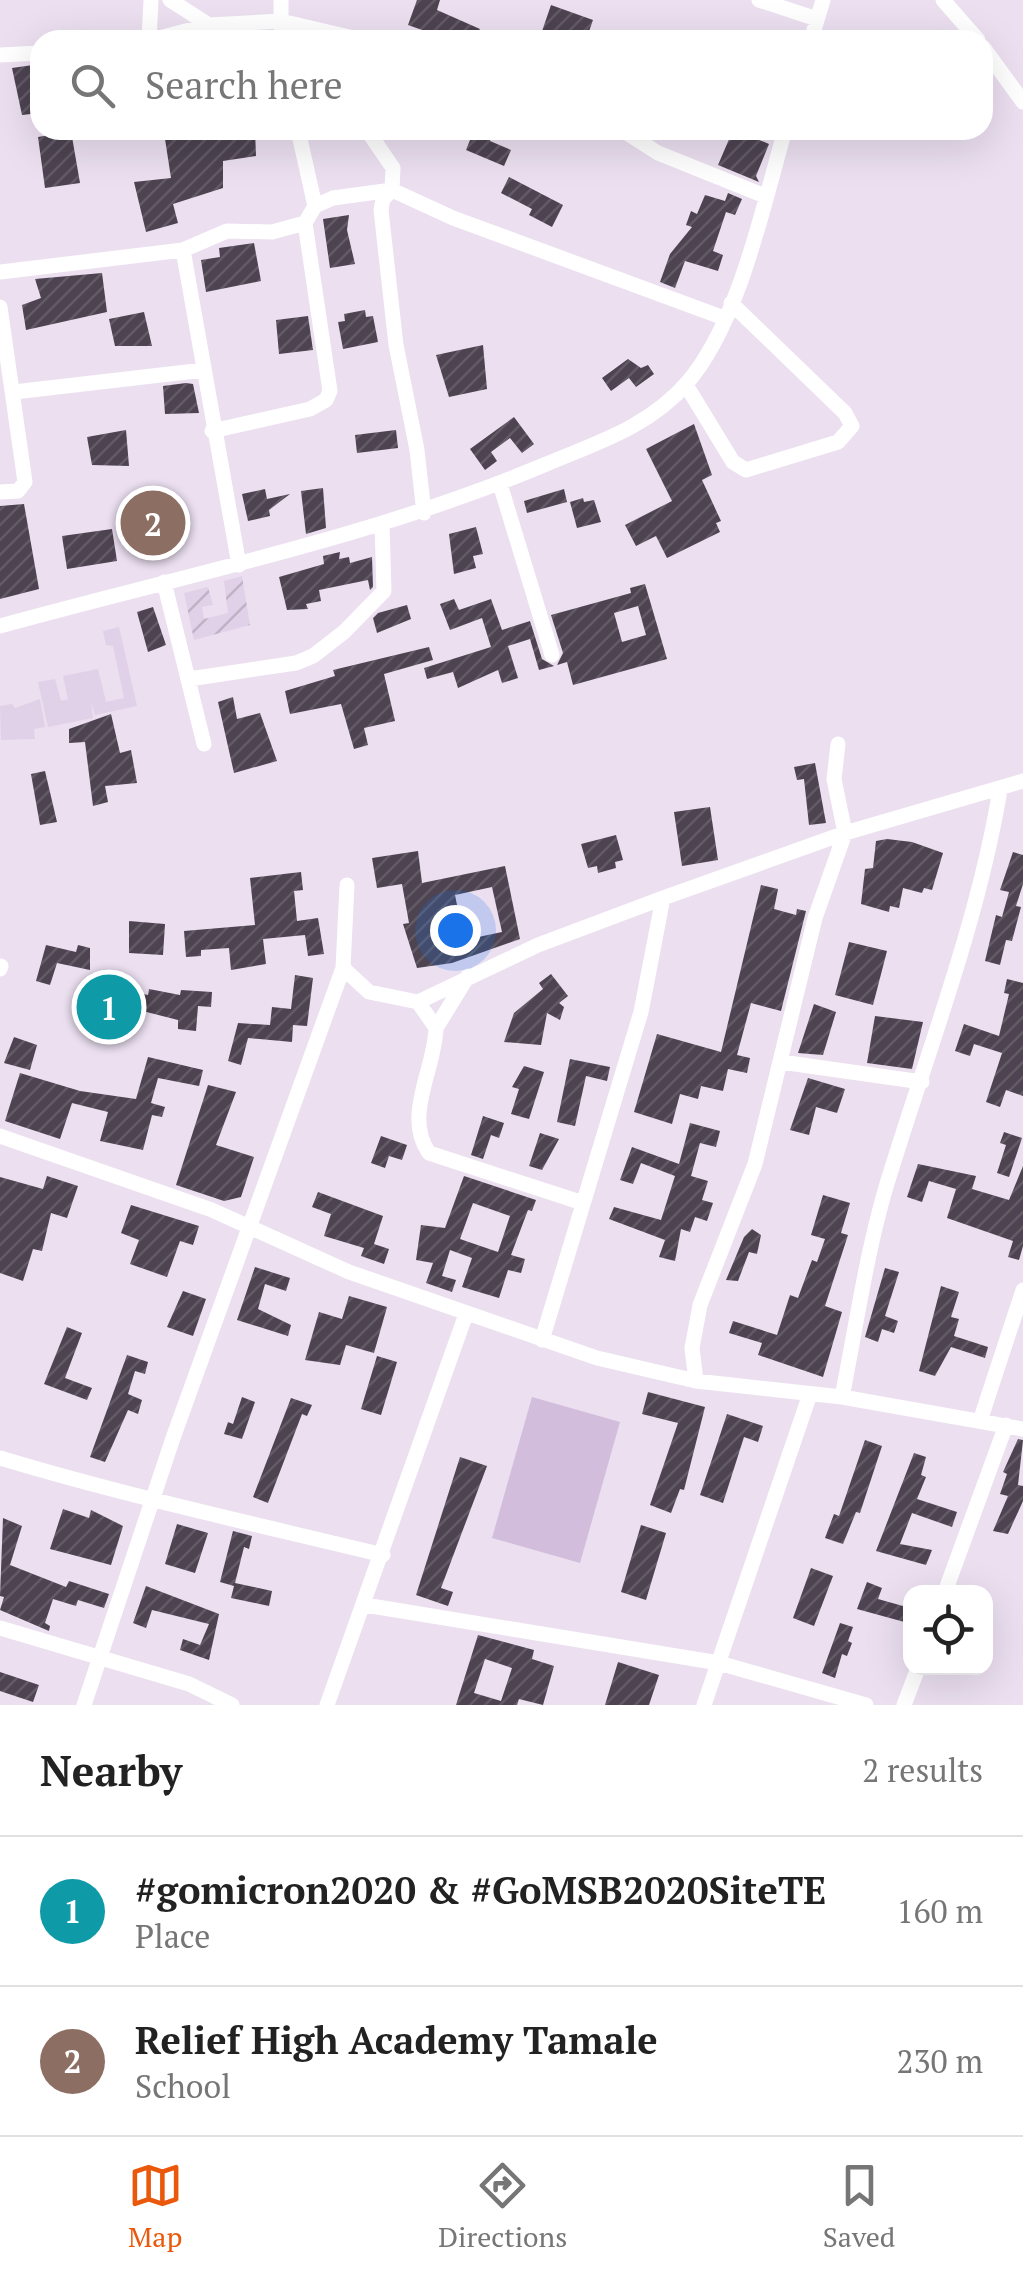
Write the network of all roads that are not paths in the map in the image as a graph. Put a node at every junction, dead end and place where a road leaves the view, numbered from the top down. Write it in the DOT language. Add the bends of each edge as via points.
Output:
graph roads {
  1 [pos="151,0"];
  2 [pos="170,0"];
  3 [pos="282,0"];
  4 [pos="759,0"];
  5 [pos="822,0"];
  6 [pos="943,0"];
  7 [pos="816,19"];
  8 [pos="281,21"];
  9 [pos="209,25"];
  10 [pos="150,30"];
  11 [pos="189,30"];
  12 [pos="281,30"];
  13 [pos="314,30"];
  14 [pos="813,30"];
  15 [pos="969,30"];
  16 [pos="30,54"];
  17 [pos="0,55"];
  18 [pos="993,61"];
  19 [pos="1023,102"];
  20 [pos="300,140"];
  21 [pos="374,140"];
  22 [pos="638,140"];
  23 [pos="782,140"];
  24 [pos="392,190"];
  25 [pos="765,196"];
  26 [pos="315,206"];
  27 [pos="305,223"];
  28 [pos="183,250"];
  29 [pos="0,272"];
  30 [pos="0,307"];
  31 [pos="728,310"];
  32 [pos="204,370"];
  33 [pos="686,385"];
  34 [pos="14,392"];
  35 [pos="212,431"];
  36 [pos="500,484"];
  37 [pos="0,492"];
  38 [pos="424,513"];
  39 [pos="382,526"];
  40 [pos="238,565"];
  41 [pos="164,582"];
  42 [pos="0,626"];
  43 [pos="552,655"];
  44 [pos="190,679"];
  45 [pos="204,744"];
  46 [pos="838,744"];
  47 [pos="1023,781"];
  48 [pos="1000,790"];
  49 [pos="845,833"];
  50 [pos="347,886"];
  51 [pos="663,898"];
  52 [pos="343,968"];
  53 [pos="468,976"];
  54 [pos="418,1002"];
  55 [pos="436,1028"];
  56 [pos="781,1062"];
  57 [pos="922,1082"];
  58 [pos="0,1136"];
  59 [pos="580,1202"];
  60 [pos="250,1228"];
  61 [pos="1023,1290"];
  62 [pos="466,1314"];
  63 [pos="542,1340"];
  64 [pos="696,1381"];
  65 [pos="810,1394"];
  66 [pos="842,1396"];
  67 [pos="980,1421"];
  68 [pos="1006,1425"];
  69 [pos="1023,1429"];
  70 [pos="0,1458"];
  71 [pos="153,1497"];
  72 [pos="383,1555"];
  73 [pos="948,1585"];
  74 [pos="365,1605"];
  75 [pos="0,1628"];
  76 [pos="100,1660"];
  77 [pos="720,1663"];
  78 [pos="915,1675"];
  79 [pos="84,1705"];
  80 [pos="232,1705"];
  81 [pos="327,1705"];
  82 [pos="704,1705"];
  83 [pos="866,1705"];
  84 [pos="904,1705"];
  1 -- 10 [label="street"];
  2 -- 9 [label="street"];
  3 -- 8 [label="street"];
  4 -- 7 [label="street"];
  5 -- 7 [label="street"];
  6 -- 15 [label="street"];
  7 -- 14 [label="street"];
  8 -- 9 [label="street"];
  8 -- 12 [label="street"];
  8 -- 13 [label="street"];
  9 -- 11 [label="street"];
  16 -- 17 [label="street"];
  18 -- 19 [label="street"];
  20 -- 26 [label="street"];
  21 -- 24 [label="street" via="393,168"];
  22 -- 25 [label="street"];
  23 -- 25 [label="street"];
  24 -- 26 [label="street"];
  24 -- 31 [label="street" via="452,218"];
  24 -- 38 [label="street" via="381,210 387,277"];
  25 -- 31 [label="street"];
  26 -- 27 [label="street"];
  27 -- 28 [label="street" via="272,232 227,231"];
  27 -- 35 [label="street" via="330,391 326,400"];
  28 -- 29 [label="street"];
  28 -- 32 [label="street"];
  30 -- 34 [label="street"];
  31 -- 33 [label="street"];
  31 -- 33 [label="street" via="846,413 848,435 746,470 733,462"];
  32 -- 34 [label="street"];
  32 -- 35 [label="street"];
  33 -- 36 [label="street" via="638,425"];
  34 -- 37 [label="street" via="25,482 18,491"];
  35 -- 40 [label="street"];
  36 -- 38 [label="street"];
  36 -- 43 [label="street"];
  38 -- 39 [label="street"];
  39 -- 40 [label="street"];
  39 -- 44 [label="street" via="384,591 329,646 296,663"];
  40 -- 41 [label="street"];
  41 -- 42 [label="street"];
  41 -- 44 [label="street"];
  44 -- 45 [label="street"];
  46 -- 49 [label="street" via="834,780"];
  47 -- 48 [label="street"];
  48 -- 49 [label="street"];
  48 -- 57 [label="street"];
  49 -- 51 [label="street"];
  49 -- 56 [label="street" via="815,918"];
  50 -- 52 [label="street"];
  51 -- 53 [label="street"];
  51 -- 59 [label="street" via="641,1012"];
  52 -- 54 [label="street" via="369,992"];
  52 -- 60 [label="street"];
  53 -- 54 [label="street"];
  53 -- 55 [label="street"];
  54 -- 55 [label="street"];
  55 -- 59 [label="street" via="419,1112 426,1150"];
  56 -- 57 [label="street"];
  56 -- 64 [label="street" via="755,1164 700,1305 692,1348"];
  57 -- 66 [label="street" via="885,1192"];
  58 -- 60 [label="street"];
  59 -- 63 [label="street"];
  60 -- 62 [label="street"];
  60 -- 71 [label="street"];
  61 -- 67 [label="street"];
  62 -- 63 [label="street"];
  62 -- 72 [label="street"];
  63 -- 64 [label="street"];
  64 -- 65 [label="street"];
  65 -- 66 [label="street"];
  65 -- 77 [label="street"];
  66 -- 67 [label="street"];
  67 -- 68 [label="street"];
  68 -- 69 [label="street"];
  68 -- 73 [label="street"];
  70 -- 71 [label="street"];
  71 -- 72 [label="street"];
  71 -- 76 [label="street"];
  72 -- 74 [label="street"];
  74 -- 77 [label="street"];
  74 -- 81 [label="street"];
  75 -- 76 [label="street"];
  76 -- 79 [label="street"];
  76 -- 80 [label="street" via="189,1684"];
  77 -- 82 [label="street"];
  77 -- 83 [label="street"];
  78 -- 84 [label="street"];
}
